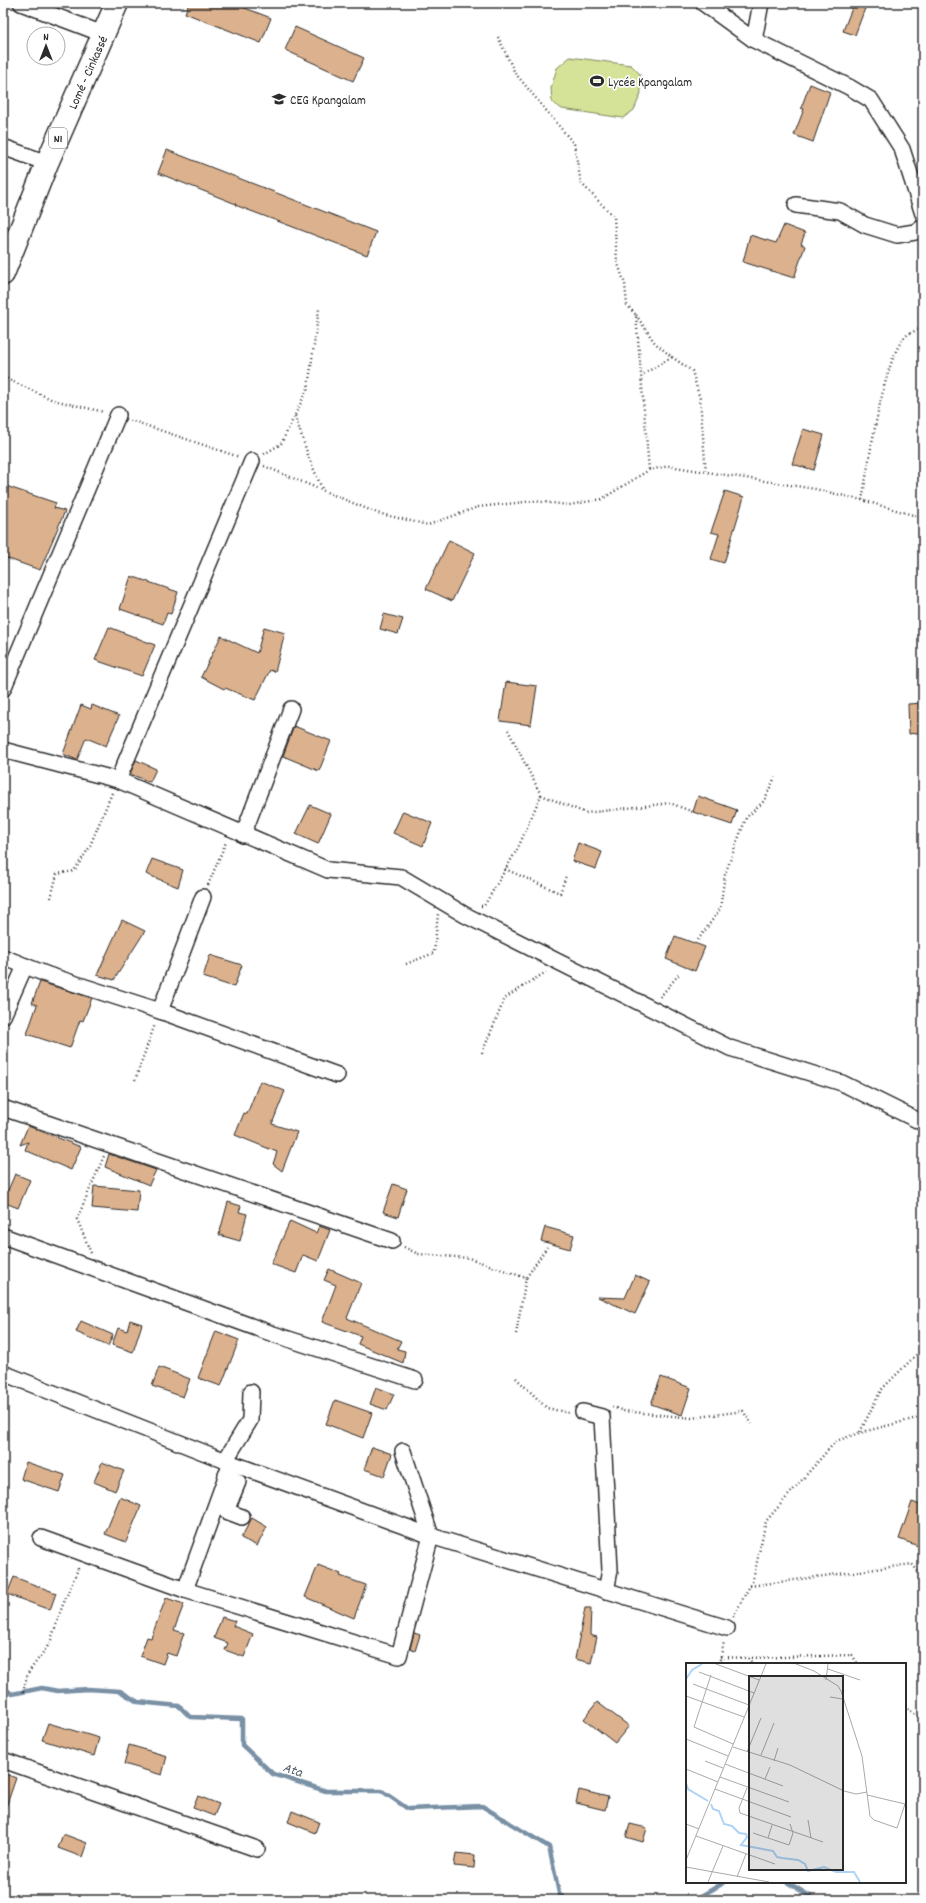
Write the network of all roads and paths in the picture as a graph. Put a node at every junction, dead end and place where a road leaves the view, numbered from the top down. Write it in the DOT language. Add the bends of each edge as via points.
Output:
graph roads {
  1 [pos="21,3"];
  2 [pos="117,3"];
  3 [pos="703,3"];
  4 [pos="761,3"];
  5 [pos="103,34"];
  6 [pos="498,37"];
  7 [pos="754,40"];
  8 [pos="3,147"];
  9 [pos="47,163"];
  10 [pos="796,205"];
  11 [pos="923,214"];
  12 [pos="923,226"];
  13 [pos="3,274"];
  14 [pos="319,309"];
  15 [pos="636,315"];
  16 [pos="923,328"];
  17 [pos="672,357"];
  18 [pos="642,376"];
  19 [pos="3,377"];
  20 [pos="118,415"];
  21 [pos="295,415"];
  22 [pos="252,461"];
  23 [pos="648,470"];
  24 [pos="706,472"];
  25 [pos="323,491"];
  26 [pos="862,500"];
  27 [pos="923,518"];
  28 [pos="3,689"];
  29 [pos="291,710"];
  30 [pos="508,730"];
  31 [pos="3,750"];
  32 [pos="775,777"];
  33 [pos="118,780"];
  34 [pos="541,795"];
  35 [pos="693,812"];
  36 [pos="237,832"];
  37 [pos="505,869"];
  38 [pos="566,876"];
  39 [pos="203,897"];
  40 [pos="51,898"];
  41 [pos="448,906"];
  42 [pos="476,906"];
  43 [pos="698,940"];
  44 [pos="3,957"];
  45 [pos="560,963"];
  46 [pos="406,964"];
  47 [pos="25,966"];
  48 [pos="680,973"];
  49 [pos="651,1008"];
  50 [pos="160,1011"];
  51 [pos="3,1016"];
  52 [pos="482,1053"];
  53 [pos="337,1075"];
  54 [pos="135,1080"];
  55 [pos="3,1108"];
  56 [pos="923,1123"];
  57 [pos="109,1144"];
  58 [pos="3,1236"];
  59 [pos="392,1241"];
  60 [pos="547,1247"];
  61 [pos="98,1270"];
  62 [pos="526,1278"];
  63 [pos="516,1334"];
  64 [pos="923,1348"];
  65 [pos="3,1373"];
  66 [pos="516,1378"];
  67 [pos="415,1380"];
  68 [pos="251,1392"];
  69 [pos="611,1406"];
  70 [pos="583,1412"];
  71 [pos="752,1424"];
  72 [pos="923,1424"];
  73 [pos="859,1433"];
  74 [pos="404,1451"];
  75 [pos="227,1466"];
  76 [pos="242,1517"];
  77 [pos="431,1536"];
  78 [pos="41,1538"];
  79 [pos="71,1548"];
  80 [pos="923,1578"];
  81 [pos="750,1586"];
  82 [pos="185,1590"];
  83 [pos="606,1591"];
  84 [pos="727,1628"];
  85 [pos="720,1657"];
  86 [pos="748,1658"];
  87 [pos="719,1663"];
  88 [pos="752,1663"];
  89 [pos="857,1663"];
  90 [pos="23,1692"];
  91 [pos="906,1707"];
  92 [pos="923,1721"];
  93 [pos="3,1760"];
  94 [pos="258,1849"];
  1 -- 5 [label="street"];
  2 -- 5 [label="highway, Lomé - Cinkassé / N1"];
  3 -- 7 [label="street"];
  4 -- 7 [label="street"];
  5 -- 9 [label="highway, Lomé - Cinkassé / N1"];
  6 -- 15 [label="path" via="515,73 574,144 581,183 614,217 617,261 625,284 627,305"];
  7 -- 11 [label="street" via="871,100 902,149"];
  8 -- 9 [label="street"];
  9 -- 13 [label="highway, Lomé - Cinkassé / N1"];
  10 -- 12 [label="street" via="840,212 865,225 897,235 915,232"];
  14 -- 21 [label="path" via="308,388"];
  15 -- 17 [label="path" via="655,343"];
  15 -- 18 [label="path"];
  16 -- 26 [label="path" via="906,336 892,359 876,420"];
  17 -- 18 [label="path"];
  17 -- 24 [label="path" via="692,371 700,399"];
  18 -- 23 [label="path"];
  19 -- 20 [label="path" via="53,400"];
  20 -- 22 [label="path"];
  20 -- 28 [label="street"];
  21 -- 22 [label="path" via="281,444"];
  21 -- 25 [label="path"];
  22 -- 25 [label="path"];
  22 -- 33 [label="street"];
  23 -- 24 [label="path" via="669,466"];
  23 -- 25 [label="path" via="602,499 569,505 534,501 478,507 428,525 377,513"];
  24 -- 26 [label="path" via="816,489"];
  26 -- 27 [label="path"];
  29 -- 36 [label="street"];
  30 -- 34 [label="path"];
  31 -- 33 [label="street"];
  32 -- 43 [label="path" via="764,801 746,818 726,874 720,909"];
  33 -- 36 [label="street"];
  33 -- 40 [label="path" via="89,848 74,871 57,874"];
  34 -- 35 [label="path" via="586,813 670,803"];
  34 -- 37 [label="path" via="518,848"];
  36 -- 39 [label="path"];
  36 -- 41 [label="street" via="328,870 401,877"];
  37 -- 38 [label="path" via="560,893"];
  37 -- 42 [label="path" via="484,906"];
  39 -- 50 [label="street"];
  41 -- 45 [label="street"];
  41 -- 46 [label="path" via="438,911 434,953"];
  44 -- 47 [label="street"];
  45 -- 49 [label="street"];
  45 -- 52 [label="path" via="505,998"];
  47 -- 50 [label="street"];
  47 -- 51 [label="street"];
  48 -- 49 [label="path"];
  49 -- 56 [label="street" via="730,1048 842,1083"];
  50 -- 53 [label="street"];
  50 -- 54 [label="path"];
  55 -- 57 [label="street"];
  57 -- 59 [label="street"];
  57 -- 61 [label="path" via="78,1219"];
  58 -- 61 [label="street"];
  59 -- 62 [label="path" via="418,1254 469,1258"];
  60 -- 62 [label="path"];
  61 -- 67 [label="street" via="273,1334"];
  62 -- 63 [label="path"];
  64 -- 73 [label="path" via="881,1390"];
  65 -- 75 [label="street"];
  66 -- 70 [label="path" via="547,1408 580,1415"];
  68 -- 75 [label="street" via="250,1420"];
  69 -- 71 [label="path" via="624,1411 692,1418 743,1411"];
  70 -- 83 [label="street" via="602,1417 610,1570"];
  72 -- 73 [label="path" via="917,1418"];
  73 -- 81 [label="path" via="836,1441 766,1521"];
  74 -- 77 [label="street"];
  75 -- 76 [label="street" via="238,1482 226,1511"];
  75 -- 77 [label="street"];
  75 -- 82 [label="street"];
  77 -- 82 [label="street" via="398,1656"];
  77 -- 83 [label="street"];
  78 -- 79 [label="street"];
  79 -- 82 [label="street"];
  79 -- 90 [label="path" via="78,1569 50,1643 28,1673"];
  80 -- 81 [label="path" via="912,1564"];
  81 -- 84 [label="path"];
  83 -- 84 [label="street"];
  84 -- 85 [label="path"];
  85 -- 86 [label="path"];
  85 -- 87 [label="path"];
  86 -- 88 [label="path"];
  86 -- 89 [label="path" via="852,1655"];
  91 -- 92 [label="path"];
  93 -- 94 [label="street"];
}
